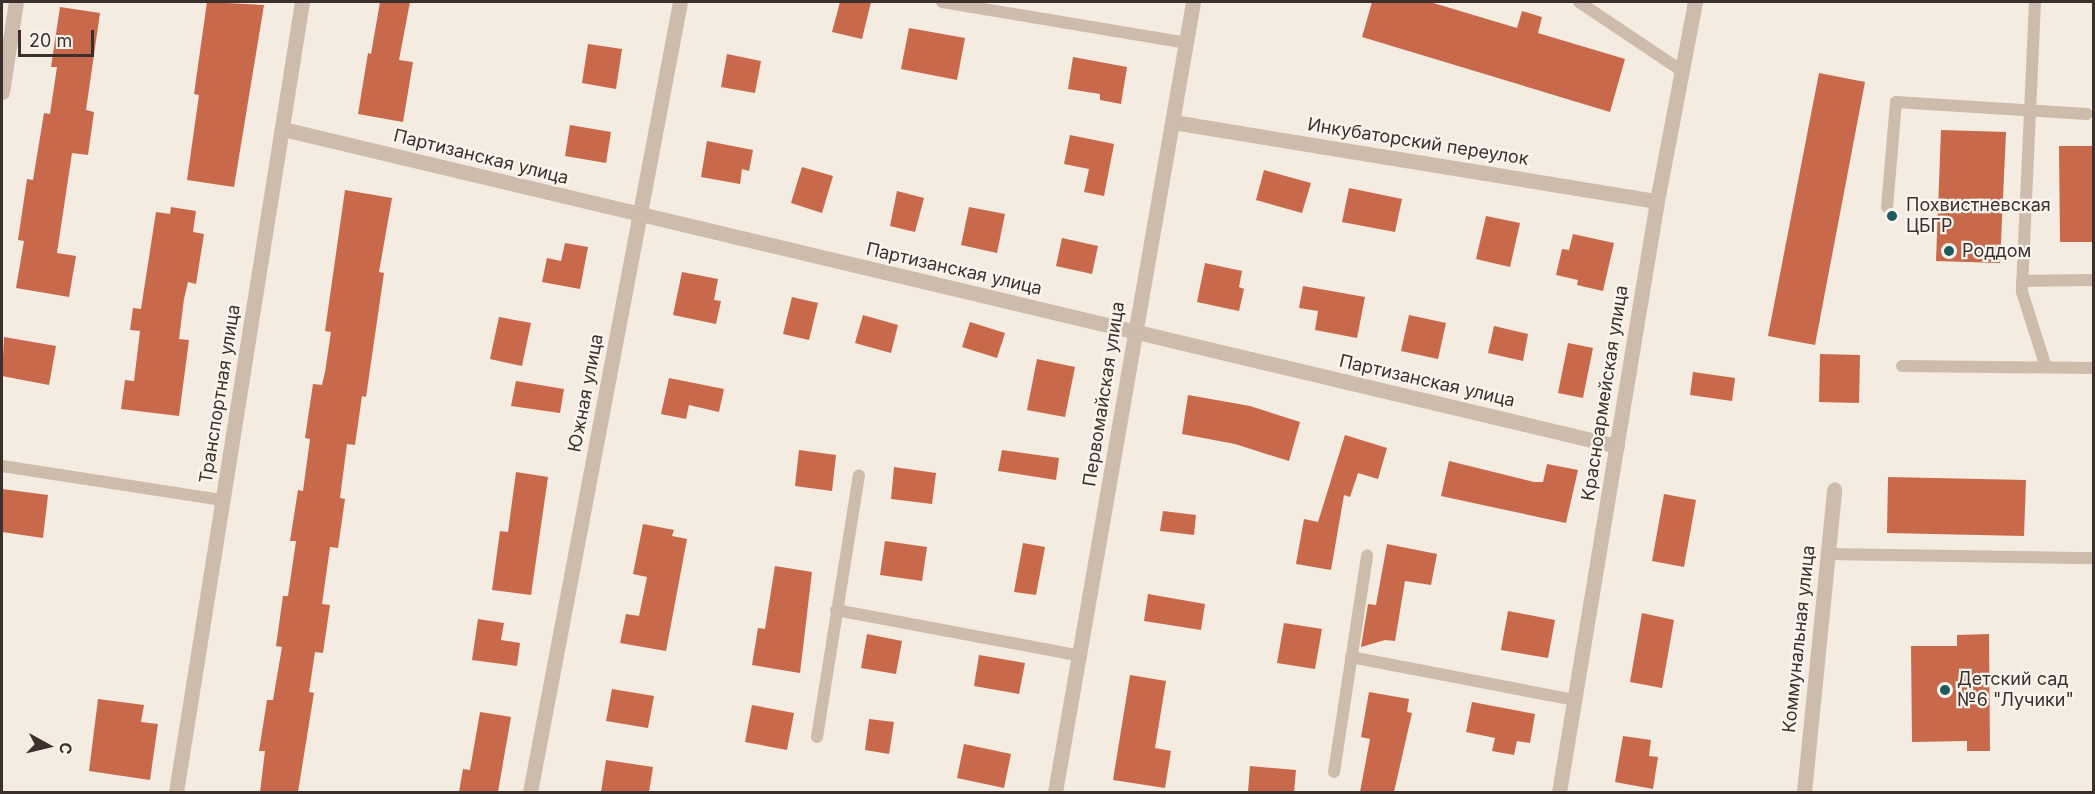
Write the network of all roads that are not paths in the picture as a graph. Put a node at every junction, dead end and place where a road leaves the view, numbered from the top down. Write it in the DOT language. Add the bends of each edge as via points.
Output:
graph roads {
  1 [pos="16,2"];
  2 [pos="302,2"];
  3 [pos="680,2"];
  4 [pos="942,2"];
  5 [pos="1193,2"];
  6 [pos="1579,2"];
  7 [pos="1695,2"];
  8 [pos="2034,2"];
  9 [pos="1186,43"];
  10 [pos="1682,71"];
  11 [pos="2,92"];
  12 [pos="2029,111"];
  13 [pos="2087,114"];
  14 [pos="1173,122"];
  15 [pos="283,129"];
  16 [pos="1657,201"];
  17 [pos="1887,207"];
  18 [pos="640,216"];
  19 [pos="2094,280"];
  20 [pos="2022,281"];
  21 [pos="1133,332"];
  22 [pos="1902,366"];
  23 [pos="2046,367"];
  24 [pos="2094,368"];
  25 [pos="1617,446"];
  26 [pos="2,466"];
  27 [pos="859,475"];
  28 [pos="1834,489"];
  29 [pos="222,500"];
  30 [pos="1827,554"];
  31 [pos="1367,556"];
  32 [pos="2094,558"];
  33 [pos="836,610"];
  34 [pos="1081,656"];
  35 [pos="1351,657"];
  36 [pos="1574,700"];
  37 [pos="816,737"];
  38 [pos="1334,772"];
  39 [pos="176,792"];
  40 [pos="530,792"];
  41 [pos="1055,792"];
  42 [pos="1558,792"];
  43 [pos="1804,792"];
  1 -- 11 [label="street"];
  2 -- 15 [label="street, Транспортная улица"];
  3 -- 18 [label="street, Южная улица"];
  4 -- 9 [label="lane"];
  5 -- 9 [label="street, Первомайская улица"];
  6 -- 10 [label="lane"];
  7 -- 10 [label="street, Красноармейская улица"];
  8 -- 12 [label="lane"];
  9 -- 14 [label="street, Первомайская улица"];
  10 -- 16 [label="street, Красноармейская улица"];
  12 -- 13 [label="lane"];
  12 -- 17 [label="lane" via="1896,102"];
  12 -- 20 [label="lane"];
  14 -- 16 [label="street, Инкубаторский переулок"];
  14 -- 21 [label="street, Первомайская улица"];
  15 -- 18 [label="street, Партизанская улица"];
  15 -- 29 [label="street, Транспортная улица"];
  16 -- 25 [label="street, Красноармейская улица"];
  18 -- 21 [label="street, Партизанская улица"];
  18 -- 40 [label="street, Южная улица"];
  19 -- 20 [label="lane"];
  20 -- 23 [label="lane"];
  21 -- 25 [label="street, Партизанская улица"];
  21 -- 34 [label="street, Первомайская улица"];
  22 -- 23 [label="lane"];
  23 -- 24 [label="lane"];
  25 -- 36 [label="street, Красноармейская улица"];
  26 -- 29 [label="lane"];
  27 -- 33 [label="lane"];
  28 -- 30 [label="street, Коммунальная улица"];
  29 -- 39 [label="street, Транспортная улица"];
  30 -- 32 [label="lane"];
  30 -- 43 [label="street, Коммунальная улица"];
  31 -- 35 [label="lane"];
  33 -- 34 [label="lane"];
  33 -- 37 [label="lane"];
  34 -- 41 [label="street, Первомайская улица"];
  35 -- 36 [label="lane"];
  35 -- 38 [label="lane"];
  36 -- 42 [label="street, Красноармейская улица"];
}
